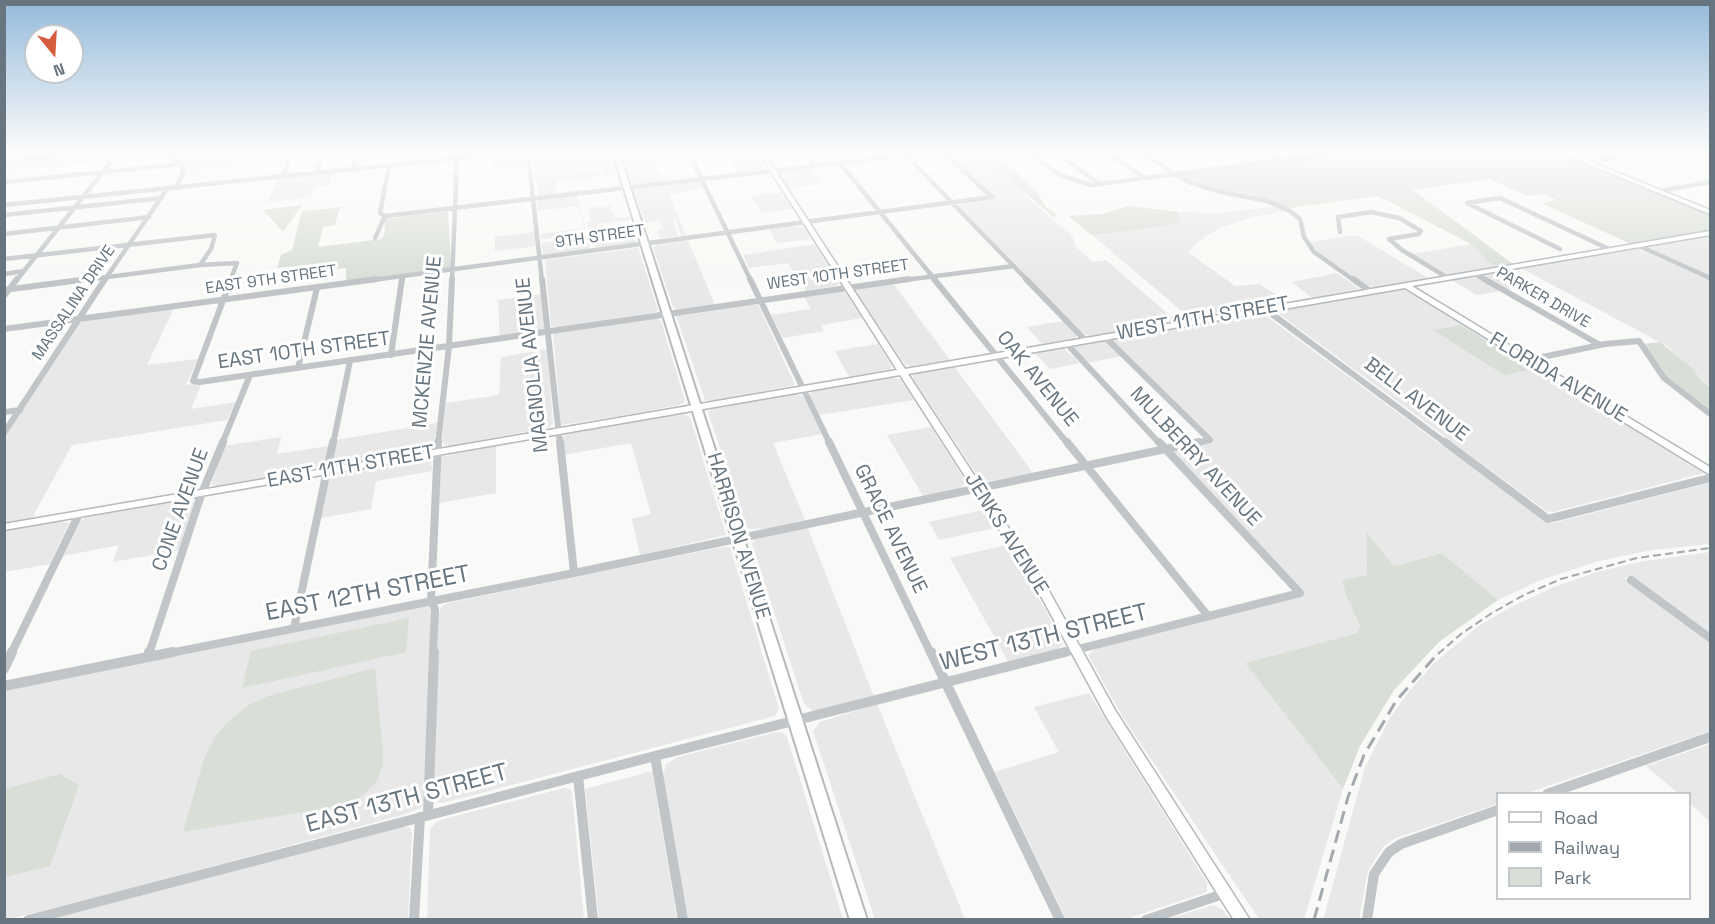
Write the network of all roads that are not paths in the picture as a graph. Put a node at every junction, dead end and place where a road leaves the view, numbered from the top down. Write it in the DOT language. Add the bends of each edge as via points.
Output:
graph roads {
  1 [pos="100,196"];
  2 [pos="383,196"];
  3 [pos="457,196"];
  4 [pos="558,196"];
  5 [pos="630,196"];
  6 [pos="711,196"];
  7 [pos="788,196"];
  8 [pos="868,196"];
  9 [pos="946,196"];
  10 [pos="991,196"];
  11 [pos="1245,196"];
  12 [pos="1671,196"];
  13 [pos="82,198"];
  14 [pos="162,198"];
  15 [pos="533,199"];
  16 [pos="954,204"];
  17 [pos="4,205"];
  18 [pos="74,207"];
  19 [pos="457,208"];
  20 [pos="1710,212"];
  21 [pos="882,213"];
  22 [pos="4,215"];
  23 [pos="385,216"];
  24 [pos="149,217"];
  25 [pos="806,223"];
  26 [pos="59,228"];
  27 [pos="1340,232"];
  28 [pos="729,233"];
  29 [pos="1710,233"];
  30 [pos="4,234"];
  31 [pos="375,238"];
  32 [pos="131,244"];
  33 [pos="645,244"];
  34 [pos="1637,245"];
  35 [pos="1560,249"];
  36 [pos="1611,250"];
  37 [pos="37,255"];
  38 [pos="541,258"];
  39 [pos="4,259"];
  40 [pos="200,265"];
  41 [pos="1014,266"];
  42 [pos="454,270"];
  43 [pos="24,271"];
  44 [pos="1473,273"];
  45 [pos="4,274"];
  46 [pos="402,276"];
  47 [pos="933,276"];
  48 [pos="106,278"];
  49 [pos="1448,278"];
  50 [pos="1710,278"];
  51 [pos="1405,285"];
  52 [pos="847,287"];
  53 [pos="317,288"];
  54 [pos="7,290"];
  55 [pos="1370,291"];
  56 [pos="4,296"];
  57 [pos="223,300"];
  58 [pos="761,300"];
  59 [pos="1265,309"];
  60 [pos="667,313"];
  61 [pos="77,320"];
  62 [pos="4,329"];
  63 [pos="548,331"];
  64 [pos="1104,336"];
  65 [pos="1085,340"];
  66 [pos="1066,343"];
  67 [pos="1600,345"];
  68 [pos="449,346"];
  69 [pos="391,355"];
  70 [pos="996,355"];
  71 [pos="1528,360"];
  72 [pos="350,361"];
  73 [pos="298,368"];
  74 [pos="902,371"];
  75 [pos="250,375"];
  76 [pos="803,388"];
  77 [pos="697,407"];
  78 [pos="20,410"];
  79 [pos="4,412"];
  80 [pos="1710,414"];
  81 [pos="558,431"];
  82 [pos="4,433"];
  83 [pos="1165,449"];
  84 [pos="437,452"];
  85 [pos="1085,465"];
  86 [pos="327,471"];
  87 [pos="1710,471"];
  88 [pos="1710,478"];
  89 [pos="977,488"];
  90 [pos="203,493"];
  91 [pos="863,512"];
  92 [pos="78,514"];
  93 [pos="4,527"];
  94 [pos="738,538"];
  95 [pos="574,573"];
  96 [pos="1631,580"];
  97 [pos="1300,593"];
  98 [pos="431,601"];
  99 [pos="1208,616"];
  100 [pos="294,628"];
  101 [pos="1710,638"];
  102 [pos="1076,650"];
  103 [pos="148,657"];
  104 [pos="4,669"];
  105 [pos="945,683"];
  106 [pos="4,686"];
  107 [pos="796,721"];
  108 [pos="1710,737"];
  109 [pos="655,756"];
  110 [pos="578,776"];
  111 [pos="1553,792"];
  112 [pos="1496,810"];
  113 [pos="424,816"];
  114 [pos="1226,894"];
  115 [pos="28,920"];
  116 [pos="414,920"];
  117 [pos="594,920"];
  118 [pos="683,920"];
  119 [pos="860,920"];
  120 [pos="1060,920"];
  121 [pos="1146,920"];
  122 [pos="1243,920"];
  123 [pos="1367,920"];
  1 -- 13 [label="street"];
  2 -- 23 [label="street" via="380,213"];
  3 -- 19 [label="street, MCKENZIE AVENUE"];
  4 -- 15 [label="street"];
  5 -- 33 [label="main road, HARRISON AVENUE"];
  6 -- 28 [label="street, GRACE AVENUE"];
  7 -- 25 [label="main road, JENKS AVENUE"];
  8 -- 21 [label="street, OAK AVENUE"];
  9 -- 16 [label="street"];
  10 -- 16 [label="street"];
  11 -- 55 [label="street" via="1289,210 1299,219 1314,252"];
  12 -- 20 [label="main road"];
  13 -- 17 [label="street"];
  13 -- 18 [label="street"];
  14 -- 18 [label="street"];
  14 -- 24 [label="street, MASSALINA DRIVE"];
  15 -- 19 [label="street"];
  15 -- 38 [label="street, MAGNOLIA AVENUE"];
  16 -- 21 [label="street, 9TH STREET"];
  16 -- 41 [label="street"];
  18 -- 22 [label="street"];
  18 -- 26 [label="street"];
  19 -- 23 [label="street"];
  19 -- 42 [label="street, MCKENZIE AVENUE"];
  21 -- 25 [label="street, 9TH STREET"];
  21 -- 47 [label="street, OAK AVENUE"];
  23 -- 31 [label="street"];
  24 -- 26 [label="street"];
  24 -- 32 [label="street, MASSALINA DRIVE"];
  25 -- 28 [label="street, 9TH STREET"];
  25 -- 52 [label="main road, JENKS AVENUE"];
  26 -- 30 [label="street"];
  26 -- 37 [label="street"];
  27 -- 49 [label="street" via="1338,217 1371,212 1399,218 1421,231 1389,239"];
  28 -- 33 [label="street, 9TH STREET"];
  28 -- 58 [label="street, GRACE AVENUE"];
  29 -- 34 [label="main road, WEST 11TH STREET"];
  32 -- 37 [label="street"];
  32 -- 40 [label="street" via="215,235 212,249"];
  32 -- 48 [label="street, MASSALINA DRIVE"];
  33 -- 38 [label="street, 9TH STREET"];
  33 -- 60 [label="main road, HARRISON AVENUE"];
  34 -- 36 [label="main road, WEST 11TH STREET"];
  34 -- 50 [label="street"];
  35 -- 36 [label="street" via="1467,203 1500,198"];
  36 -- 44 [label="main road, WEST 11TH STREET"];
  37 -- 39 [label="street"];
  37 -- 43 [label="street"];
  38 -- 42 [label="street, EAST 9TH STREET"];
  38 -- 63 [label="street, MAGNOLIA AVENUE"];
  40 -- 48 [label="street"];
  40 -- 57 [label="street" via="237,263"];
  41 -- 47 [label="street, WEST 10TH STREET"];
  41 -- 65 [label="street"];
  42 -- 46 [label="street, EAST 9TH STREET"];
  42 -- 68 [label="street, MCKENZIE AVENUE"];
  43 -- 45 [label="street"];
  43 -- 54 [label="street"];
  44 -- 49 [label="main road, WEST 11TH STREET"];
  44 -- 67 [label="street, PARKER DRIVE"];
  46 -- 53 [label="street, EAST 9TH STREET"];
  46 -- 69 [label="street"];
  47 -- 52 [label="street, WEST 10TH STREET"];
  47 -- 70 [label="street, OAK AVENUE"];
  48 -- 54 [label="street"];
  48 -- 61 [label="street, MASSALINA DRIVE"];
  49 -- 51 [label="main road, WEST 11TH STREET"];
  51 -- 55 [label="main road, WEST 11TH STREET"];
  51 -- 71 [label="main road, FLORIDA AVENUE"];
  52 -- 58 [label="street, WEST 10TH STREET"];
  52 -- 74 [label="main road, JENKS AVENUE"];
  53 -- 57 [label="street, EAST 9TH STREET"];
  53 -- 73 [label="street"];
  54 -- 56 [label="street"];
  55 -- 59 [label="main road, WEST 11TH STREET"];
  57 -- 61 [label="street, EAST 9TH STREET"];
  57 -- 75 [label="street, EAST 10TH STREET" via="193,379 195,382"];
  58 -- 60 [label="street, WEST 10TH STREET"];
  58 -- 76 [label="street, GRACE AVENUE"];
  59 -- 64 [label="main road, WEST 11TH STREET"];
  59 -- 88 [label="street, BELL AVENUE" via="1548,519"];
  60 -- 63 [label="street, EAST 10TH STREET"];
  60 -- 77 [label="main road, HARRISON AVENUE"];
  61 -- 62 [label="street, EAST 9TH STREET"];
  61 -- 78 [label="street, MASSALINA DRIVE"];
  63 -- 68 [label="street, EAST 10TH STREET"];
  63 -- 81 [label="street, MAGNOLIA AVENUE"];
  64 -- 65 [label="main road, WEST 11TH STREET"];
  64 -- 83 [label="street, EAST 12TH STREET" via="1210,440"];
  65 -- 66 [label="main road, WEST 11TH STREET"];
  66 -- 70 [label="main road, WEST 11TH STREET"];
  66 -- 83 [label="street, MULBERRY AVENUE"];
  67 -- 71 [label="street"];
  67 -- 80 [label="street" via="1639,341 1664,378"];
  68 -- 69 [label="street, EAST 10TH STREET"];
  68 -- 84 [label="street, MCKENZIE AVENUE"];
  69 -- 72 [label="street, EAST 10TH STREET"];
  70 -- 74 [label="main road, WEST 11TH STREET"];
  70 -- 85 [label="street, OAK AVENUE"];
  71 -- 87 [label="main road, FLORIDA AVENUE"];
  72 -- 73 [label="street, EAST 10TH STREET"];
  72 -- 86 [label="street"];
  73 -- 75 [label="street, EAST 10TH STREET"];
  74 -- 76 [label="main road, WEST 11TH STREET"];
  74 -- 89 [label="main road, JENKS AVENUE"];
  75 -- 90 [label="street, CONE AVENUE"];
  76 -- 77 [label="main road, WEST 11TH STREET"];
  76 -- 91 [label="street, GRACE AVENUE"];
  77 -- 81 [label="main road, EAST 11TH STREET"];
  77 -- 94 [label="main road, HARRISON AVENUE"];
  78 -- 79 [label="street"];
  78 -- 82 [label="street, MASSALINA DRIVE"];
  81 -- 84 [label="main road, EAST 11TH STREET"];
  81 -- 95 [label="street, MAGNOLIA AVENUE"];
  83 -- 85 [label="street, EAST 12TH STREET"];
  83 -- 97 [label="street, MULBERRY AVENUE"];
  84 -- 86 [label="main road, EAST 11TH STREET"];
  84 -- 98 [label="street, MCKENZIE AVENUE"];
  85 -- 89 [label="street, EAST 12TH STREET"];
  85 -- 99 [label="street, OAK AVENUE"];
  86 -- 90 [label="main road, EAST 11TH STREET"];
  86 -- 100 [label="street"];
  89 -- 91 [label="street, EAST 12TH STREET"];
  89 -- 102 [label="main road, JENKS AVENUE" via="1040,585"];
  90 -- 92 [label="main road, EAST 11TH STREET"];
  90 -- 103 [label="street, CONE AVENUE"];
  91 -- 94 [label="street, EAST 12TH STREET"];
  91 -- 105 [label="street, GRACE AVENUE"];
  92 -- 93 [label="main road, EAST 11TH STREET"];
  92 -- 104 [label="street"];
  94 -- 95 [label="street, EAST 12TH STREET"];
  94 -- 107 [label="main road, HARRISON AVENUE"];
  95 -- 98 [label="street, EAST 12TH STREET"];
  96 -- 101 [label="street"];
  97 -- 99 [label="street, WEST 13TH STREET"];
  98 -- 100 [label="street, EAST 12TH STREET"];
  98 -- 113 [label="street, MCKENZIE AVENUE" via="435,609"];
  99 -- 102 [label="street, WEST 13TH STREET"];
  100 -- 103 [label="street, EAST 12TH STREET"];
  102 -- 105 [label="street, WEST 13TH STREET"];
  102 -- 114 [label="main road, JENKS AVENUE" via="1111,714"];
  103 -- 106 [label="street, EAST 12TH STREET"];
  105 -- 107 [label="street, WEST 13TH STREET"];
  105 -- 120 [label="street, GRACE AVENUE"];
  107 -- 109 [label="street, EAST 13TH STREET"];
  107 -- 119 [label="main road, HARRISON AVENUE"];
  108 -- 111 [label="street"];
  109 -- 110 [label="street, EAST 13TH STREET"];
  109 -- 118 [label="street"];
  110 -- 113 [label="street, EAST 13TH STREET"];
  110 -- 117 [label="street"];
  112 -- 123 [label="street" via="1401,844 1389,852 1374,874"];
  113 -- 115 [label="street, EAST 13TH STREET"];
  113 -- 116 [label="street, MCKENZIE AVENUE"];
  114 -- 121 [label="street"];
  114 -- 122 [label="main road, JENKS AVENUE"];
}
